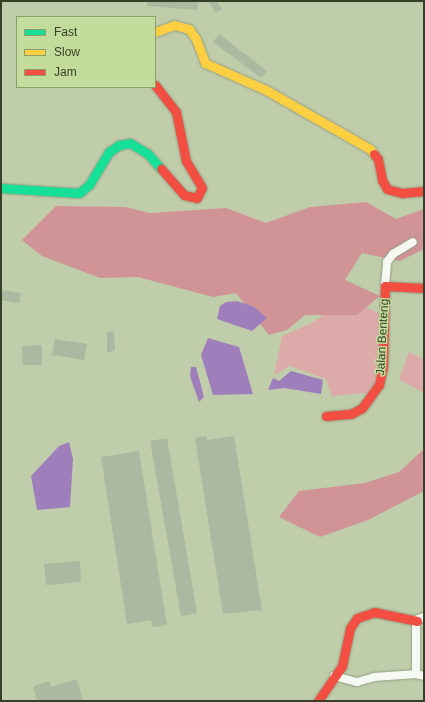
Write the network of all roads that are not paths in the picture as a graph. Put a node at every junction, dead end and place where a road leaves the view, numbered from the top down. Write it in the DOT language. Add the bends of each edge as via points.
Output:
graph roads {
  1 [pos="156,32"];
  2 [pos="156,87"];
  3 [pos="1,188"];
  4 [pos="424,191"];
  5 [pos="412,242"];
  6 [pos="385,286"];
  7 [pos="424,288"];
  8 [pos="326,416"];
  9 [pos="420,619"];
  10 [pos="420,675"];
  11 [pos="334,676"];
  12 [pos="318,701"];
  1 -- 4 [label="street" via="174,25 189,29 196,38 205,63 266,90 338,134 370,149 378,159 382,180 387,189 402,193"];
  2 -- 3 [label="street" via="176,112 186,161 202,188 198,198 184,195 148,154 130,143 112,149 89,185 79,193"];
  5 -- 6 [label="street" via="397,251 387,262"];
  6 -- 7 [label="street, Jalan Benteng"];
  6 -- 8 [label="street, Jalan Benteng" via="383,366 379,385 362,408 351,414"];
  9 -- 10 [label="street"];
  9 -- 11 [label="street" via="374,612 357,618 350,628 346,655"];
  10 -- 11 [label="street" via="374,677 357,682"];
  11 -- 12 [label="street"];
}
